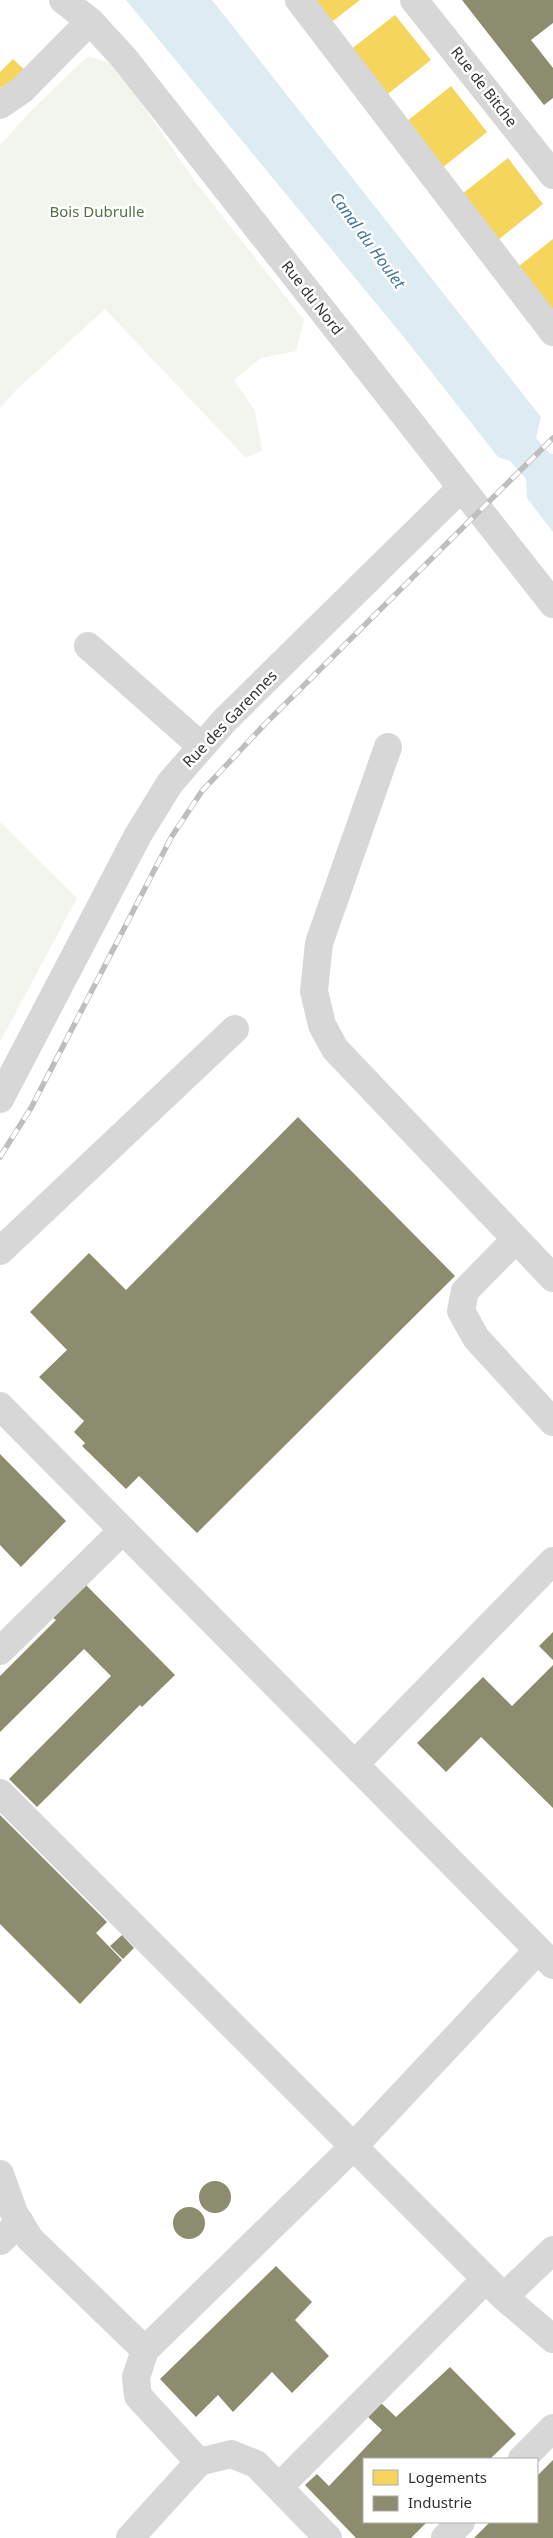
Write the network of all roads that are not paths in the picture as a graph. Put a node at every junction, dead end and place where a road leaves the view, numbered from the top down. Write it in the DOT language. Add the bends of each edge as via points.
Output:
graph roads {
  1 [pos="63,0"];
  2 [pos="299,0"];
  3 [pos="414,0"];
  4 [pos="90,21"];
  5 [pos="0,105"];
  6 [pos="553,175"];
  7 [pos="553,332"];
  8 [pos="461,488"];
  9 [pos="553,604"];
  10 [pos="88,646"];
  11 [pos="201,746"];
  12 [pos="388,747"];
  13 [pos="235,1029"];
  14 [pos="0,1099"];
  15 [pos="516,1239"];
  16 [pos="0,1251"];
  17 [pos="553,1278"];
  18 [pos="0,1406"];
  19 [pos="553,1422"];
  20 [pos="123,1530"];
  21 [pos="553,1561"];
  22 [pos="0,1651"];
  23 [pos="355,1764"];
  24 [pos="0,1793"];
  25 [pos="546,1957"];
  26 [pos="354,2146"];
  27 [pos="0,2174"];
  28 [pos="20,2222"];
  29 [pos="0,2241"];
  30 [pos="553,2250"];
  31 [pos="495,2288"];
  32 [pos="553,2339"];
  33 [pos="145,2350"];
  34 [pos="553,2428"];
  35 [pos="523,2458"];
  36 [pos="199,2462"];
  37 [pos="279,2487"];
  38 [pos="460,2523"];
  39 [pos="130,2538"];
  40 [pos="328,2538"];
  41 [pos="445,2538"];
  1 -- 4 [label="street, Rue du Nord"];
  2 -- 7 [label="street"];
  3 -- 6 [label="street, Rue de Bitche"];
  4 -- 5 [label="street" via="22,90"];
  4 -- 8 [label="street, Rue du Nord" via="124,58"];
  8 -- 9 [label="street, Rue du Nord"];
  8 -- 11 [label="street, Rue des Garennes"];
  10 -- 11 [label="street"];
  11 -- 14 [label="street, Rue des Garennes" via="170,783 138,834"];
  12 -- 15 [label="street" via="319,943 314,991 322,1025 335,1049"];
  13 -- 16 [label="street"];
  15 -- 17 [label="street"];
  15 -- 19 [label="street" via="465,1291 461,1311 476,1338"];
  18 -- 20 [label="street"];
  20 -- 22 [label="street"];
  20 -- 23 [label="street"];
  21 -- 23 [label="street"];
  23 -- 25 [label="street"];
  24 -- 26 [label="street"];
  25 -- 26 [label="street"];
  26 -- 31 [label="street"];
  26 -- 33 [label="street"];
  27 -- 28 [label="street"];
  28 -- 29 [label="street"];
  28 -- 33 [label="street" via="30,2239"];
  30 -- 31 [label="street"];
  31 -- 32 [label="street"];
  31 -- 37 [label="street"];
  33 -- 36 [label="street" via="136,2377 138,2396"];
  34 -- 35 [label="street"];
  36 -- 37 [label="street" via="231,2454 256,2464"];
  36 -- 39 [label="street"];
  37 -- 40 [label="street"];
  38 -- 41 [label="street"];
}
